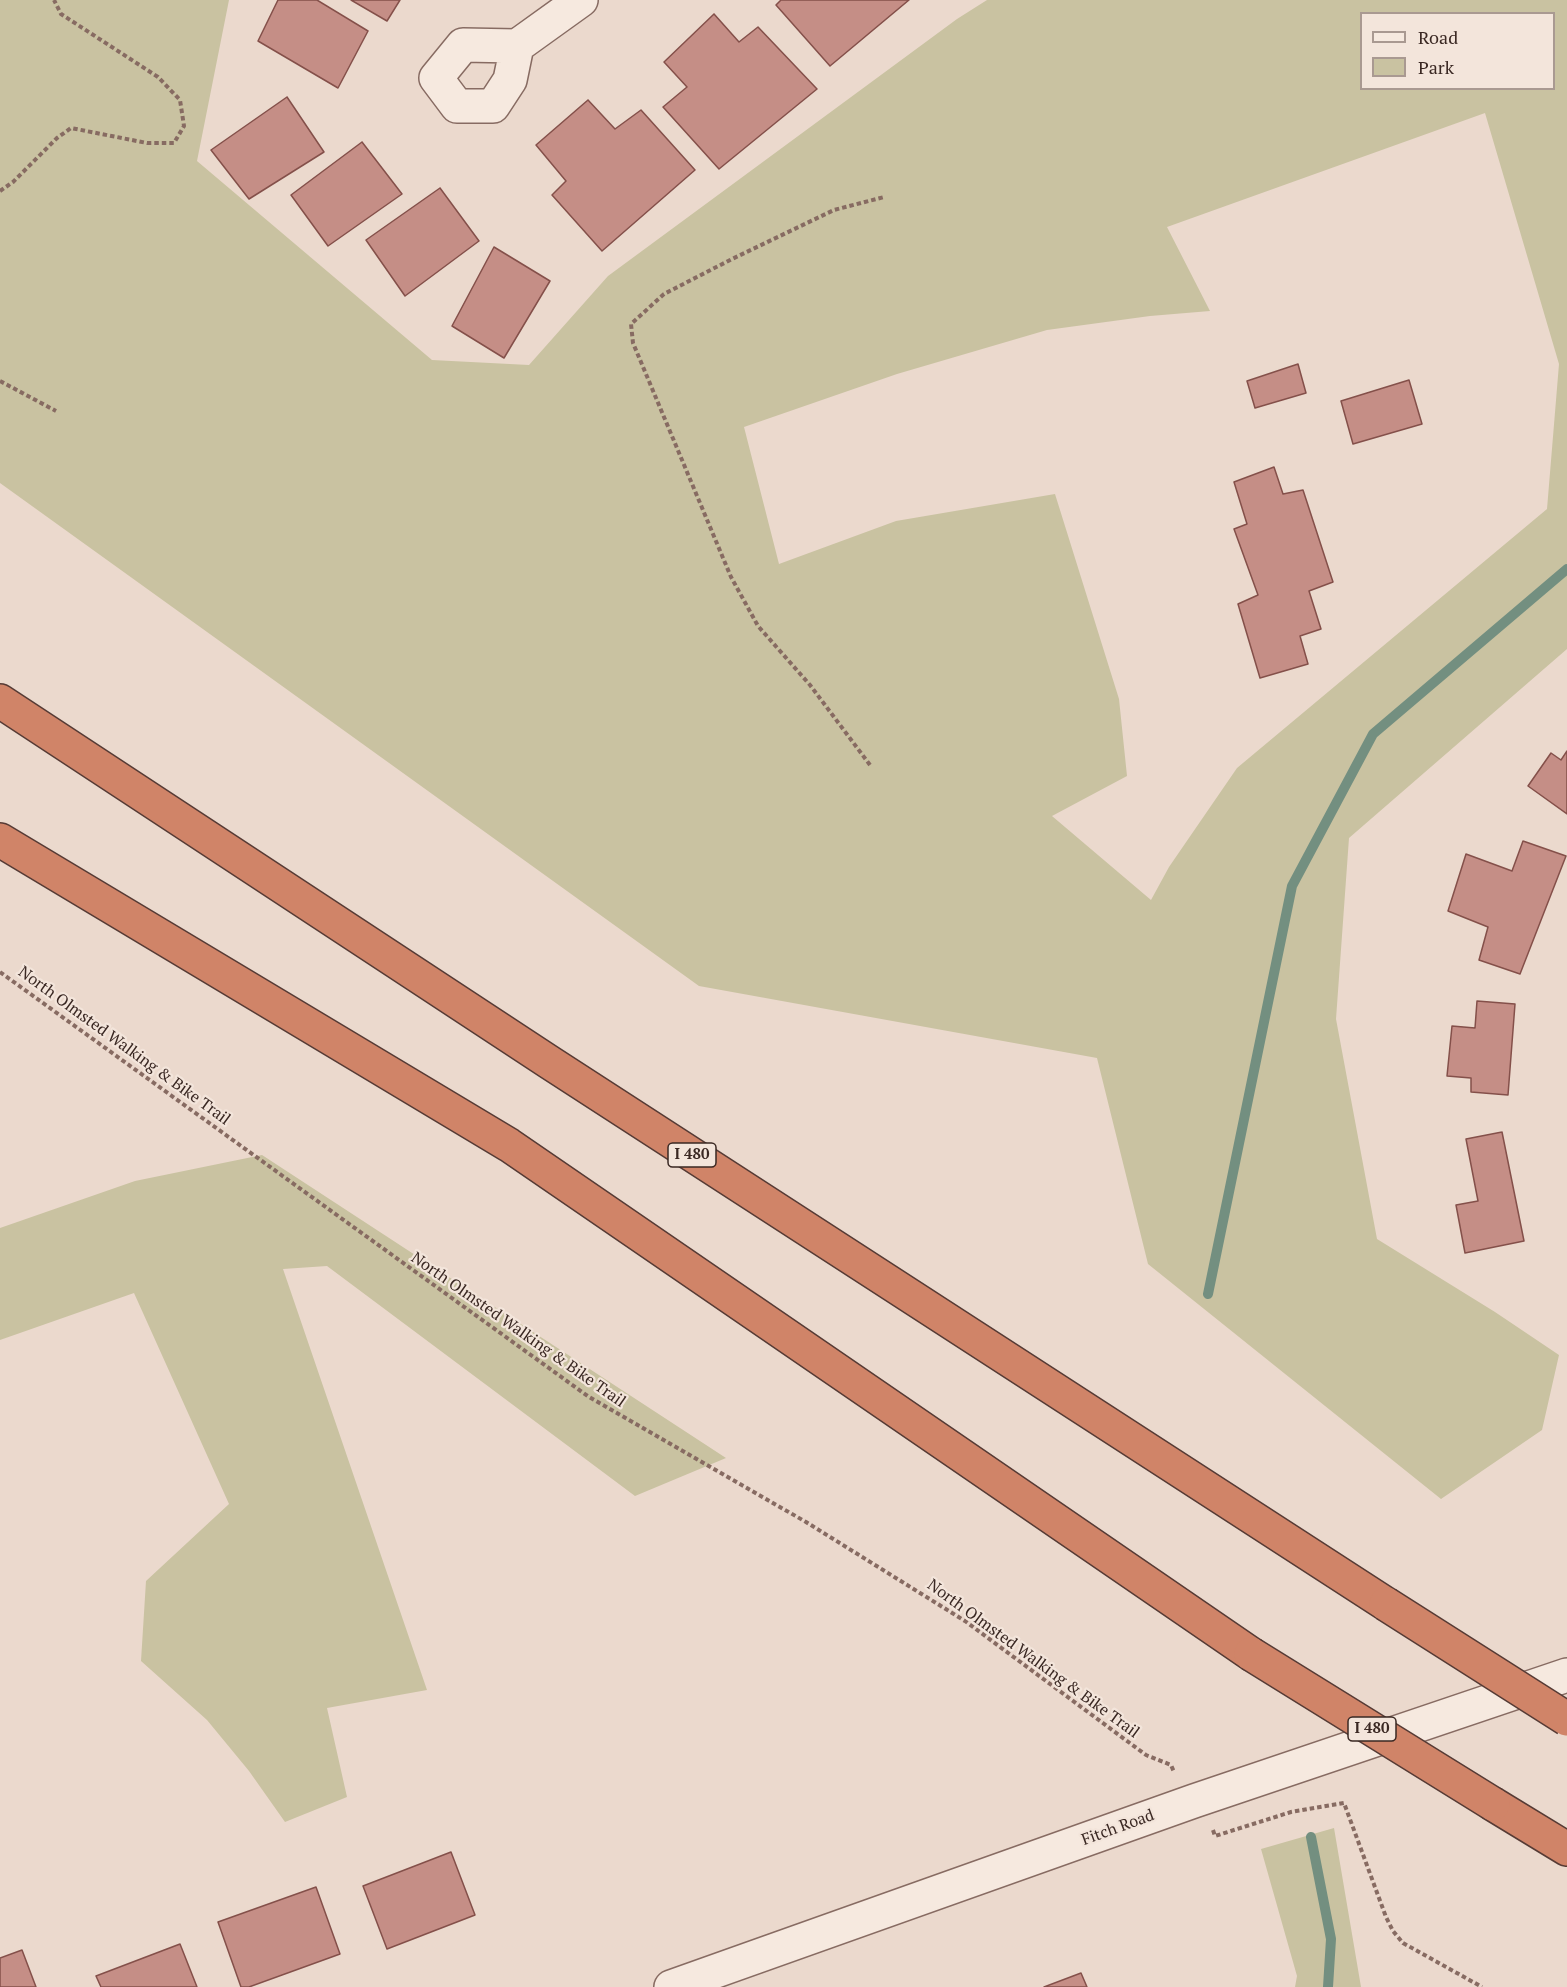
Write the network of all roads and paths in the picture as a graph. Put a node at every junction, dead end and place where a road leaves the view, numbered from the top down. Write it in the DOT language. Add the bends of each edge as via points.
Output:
graph roads {
  1 [pos="54,0"];
  2 [pos="581,0"];
  3 [pos="517,46"];
  4 [pos="0,191"];
  5 [pos="884,197"];
  6 [pos="0,381"];
  7 [pos="56,411"];
  8 [pos="0,701"];
  9 [pos="870,765"];
  10 [pos="0,840"];
  11 [pos="0,972"];
  12 [pos="1567,1675"];
  13 [pos="1567,1719"];
  14 [pos="1178,1780"];
  15 [pos="1211,1826"];
  16 [pos="1567,1849"];
  17 [pos="671,1987"];
  18 [pos="1482,1987"];
  1 -- 4 [label="path" via="61,14 158,77 180,99 184,126 174,143 147,143 71,128"];
  2 -- 3 [label="street"];
  5 -- 9 [label="path" via="834,210 732,259 664,294 631,324 633,343 730,577 758,626 810,685"];
  6 -- 7 [label="path"];
  8 -- 13 [label="highway, I 480, bridge" via="549,1062"];
  10 -- 16 [label="highway, I 480, bridge" via="509,1145 1251,1654"];
  11 -- 14 [label="path, North Olmsted Walking & Bike Trail" via="589,1397 806,1522 965,1621 1146,1755 1170,1765"];
  12 -- 17 [label="street, Fitch Road" via="1183,1805"];
  15 -- 18 [label="path" via="1215,1836 1291,1812 1344,1803 1393,1931 1403,1943"];
}
